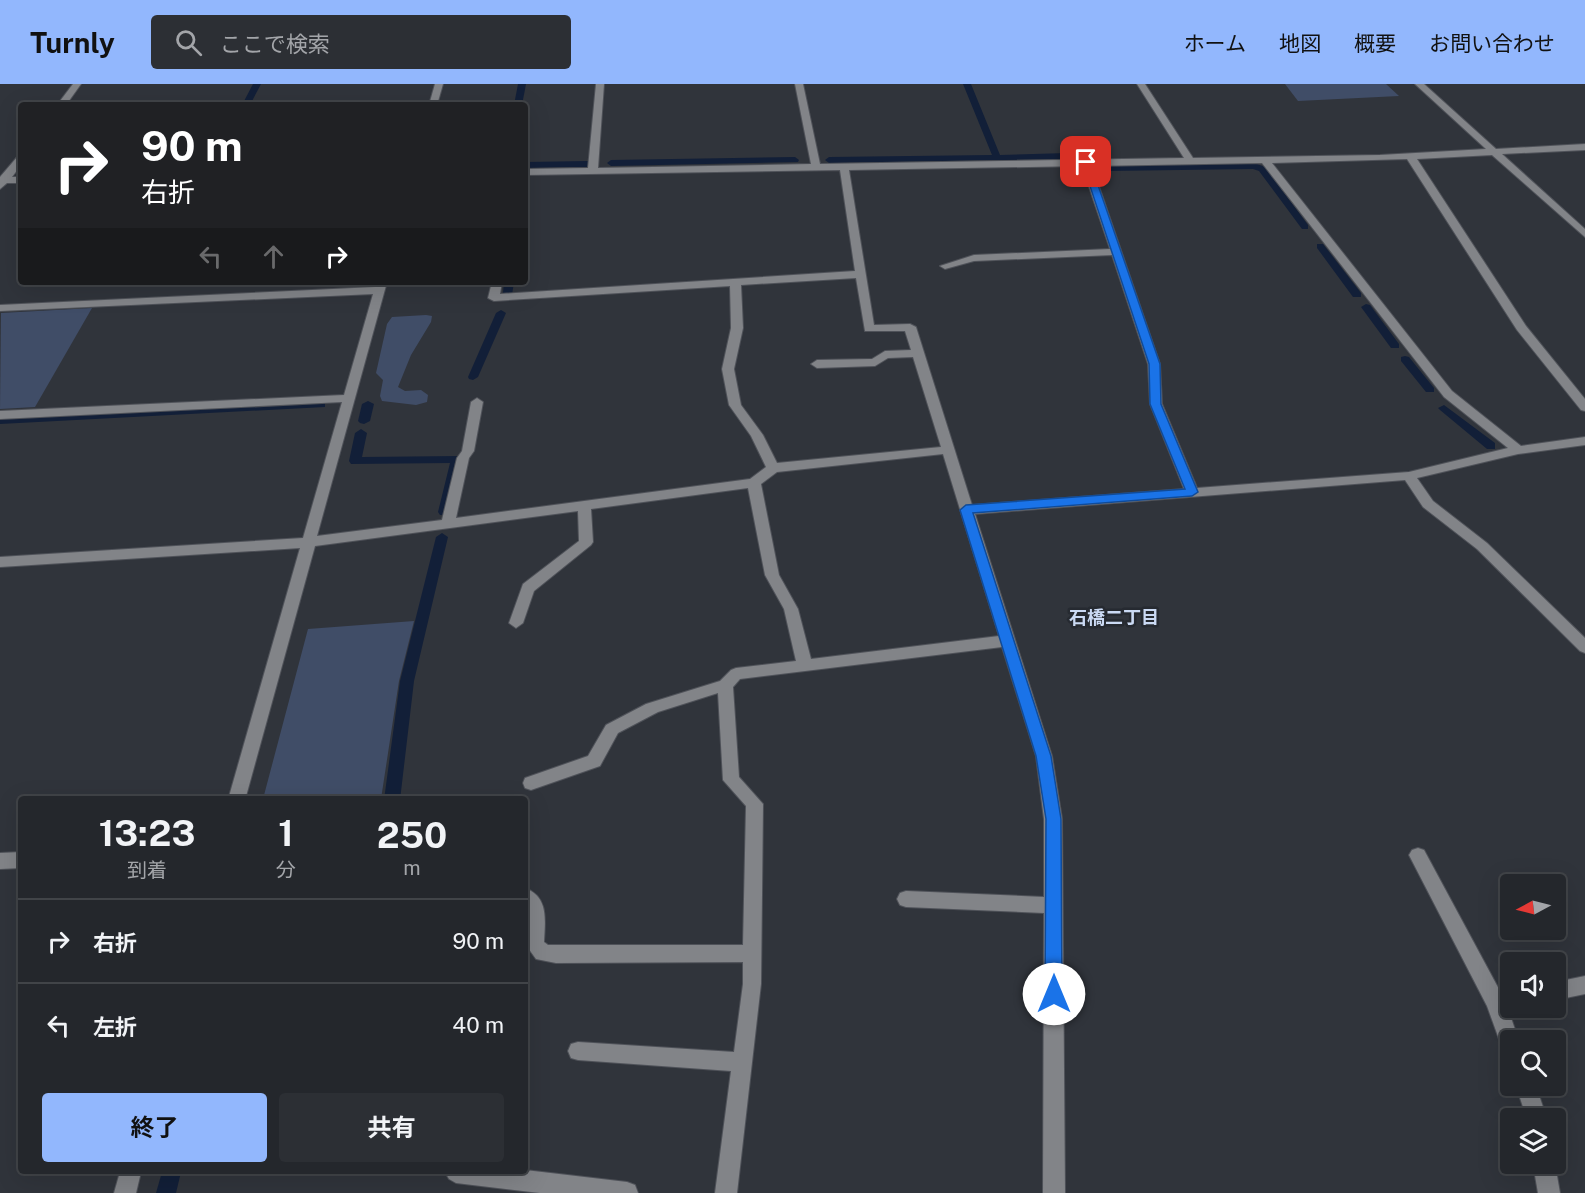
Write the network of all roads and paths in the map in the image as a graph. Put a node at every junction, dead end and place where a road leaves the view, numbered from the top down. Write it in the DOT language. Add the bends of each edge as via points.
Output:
graph roads {
  1 [pos="77,84"];
  2 [pos="439,84"];
  3 [pos="600,84"];
  4 [pos="799,84"];
  5 [pos="1141,84"];
  6 [pos="1419,84"];
  7 [pos="63,102"];
  8 [pos="434,102"];
  9 [pos="1585,147"];
  10 [pos="1497,152"];
  11 [pos="1410,156"];
  12 [pos="1264,160"];
  13 [pos="1190,161"];
  14 [pos="18,162"];
  15 [pos="1086,162"];
  16 [pos="816,167"];
  17 [pos="844,167"];
  18 [pos="593,171"];
  19 [pos="528,172"];
  20 [pos="18,180"];
  21 [pos="1,182"];
  22 [pos="1585,234"];
  23 [pos="1116,252"];
  24 [pos="945,266"];
  25 [pos="861,274"];
  26 [pos="735,282"];
  27 [pos="497,285"];
  28 [pos="381,286"];
  29 [pos="0,308"];
  30 [pos="919,353"];
  31 [pos="817,364"];
  32 [pos="350,398"];
  33 [pos="477,402"];
  34 [pos="1585,407"];
  35 [pos="0,415"];
  36 [pos="1585,441"];
  37 [pos="948,450"];
  38 [pos="1518,450"];
  39 [pos="773,468"];
  40 [pos="1409,476"];
  41 [pos="754,483"];
  42 [pos="1192,492"];
  43 [pos="584,505"];
  44 [pos="966,510"];
  45 [pos="448,524"];
  46 [pos="309,542"];
  47 [pos="0,562"];
  48 [pos="516,623"];
  49 [pos="1007,641"];
  50 [pos="1585,646"];
  51 [pos="805,664"];
  52 [pos="725,685"];
  53 [pos="531,783"];
  54 [pos="237,796"];
  55 [pos="1418,855"];
  56 [pos="18,860"];
  57 [pos="0,861"];
  58 [pos="528,898"];
  59 [pos="906,899"];
  60 [pos="1054,905"];
  61 [pos="753,953"];
  62 [pos="1585,985"];
  63 [pos="1566,989"];
  64 [pos="1500,997"];
  65 [pos="579,1050"];
  66 [pos="742,1062"];
  67 [pos="130,1174"];
  68 [pos="472,1174"];
  69 [pos="1546,1174"];
  70 [pos="125,1193"];
  71 [pos="627,1193"];
  72 [pos="726,1193"];
  73 [pos="1054,1193"];
  74 [pos="1549,1193"];
  1 -- 7 [label="street"];
  2 -- 8 [label="street"];
  3 -- 18 [label="street"];
  4 -- 16 [label="street"];
  5 -- 13 [label="street"];
  6 -- 10 [label="street"];
  9 -- 10 [label="street"];
  10 -- 11 [label="street"];
  10 -- 22 [label="street"];
  11 -- 12 [label="street"];
  11 -- 34 [label="street" via="1521,328"];
  12 -- 13 [label="street"];
  12 -- 38 [label="street" via="1448,394"];
  13 -- 15 [label="street"];
  14 -- 21 [label="street"];
  15 -- 17 [label="street"];
  15 -- 23 [label="street"];
  16 -- 17 [label="street"];
  16 -- 18 [label="street"];
  17 -- 25 [label="street"];
  18 -- 19 [label="street"];
  20 -- 21 [label="street"];
  23 -- 24 [label="street" via="974,258"];
  23 -- 42 [label="street" via="1154,364 1156,404"];
  25 -- 26 [label="street"];
  25 -- 30 [label="street" via="869,329 910,327"];
  26 -- 27 [label="street" via="494,298"];
  26 -- 39 [label="street" via="736,328 728,369 735,405 757,435"];
  28 -- 29 [label="street"];
  28 -- 32 [label="street"];
  30 -- 31 [label="street" via="885,356 874,362"];
  30 -- 37 [label="street"];
  32 -- 35 [label="street"];
  32 -- 46 [label="street"];
  33 -- 45 [label="street"];
  36 -- 38 [label="street"];
  37 -- 39 [label="street"];
  37 -- 44 [label="street"];
  38 -- 40 [label="street"];
  39 -- 41 [label="street"];
  40 -- 42 [label="street"];
  40 -- 50 [label="street" via="1428,504 1482,546"];
  41 -- 43 [label="street"];
  41 -- 51 [label="street" via="772,575 791,609"];
  42 -- 44 [label="street"];
  43 -- 45 [label="street"];
  43 -- 48 [label="street" via="586,542 528,588"];
  44 -- 49 [label="street"];
  45 -- 46 [label="street"];
  46 -- 47 [label="street"];
  46 -- 54 [label="street"];
  49 -- 51 [label="street"];
  49 -- 60 [label="street" via="1044,756 1053,819"];
  51 -- 52 [label="street" via="736,674"];
  52 -- 53 [label="street" via="652,708 612,729 594,761"];
  52 -- 61 [label="street" via="731,780 755,804"];
  55 -- 64 [label="street"];
  56 -- 57 [label="street"];
  58 -- 61 [label="street" via="537,916 535,945 543,953"];
  59 -- 60 [label="street"];
  60 -- 73 [label="street"];
  61 -- 66 [label="street"];
  62 -- 63 [label="street"];
  65 -- 66 [label="street"];
  66 -- 72 [label="street"];
  67 -- 70 [label="street"];
  68 -- 71 [label="street"];
  69 -- 74 [label="street"];
}
